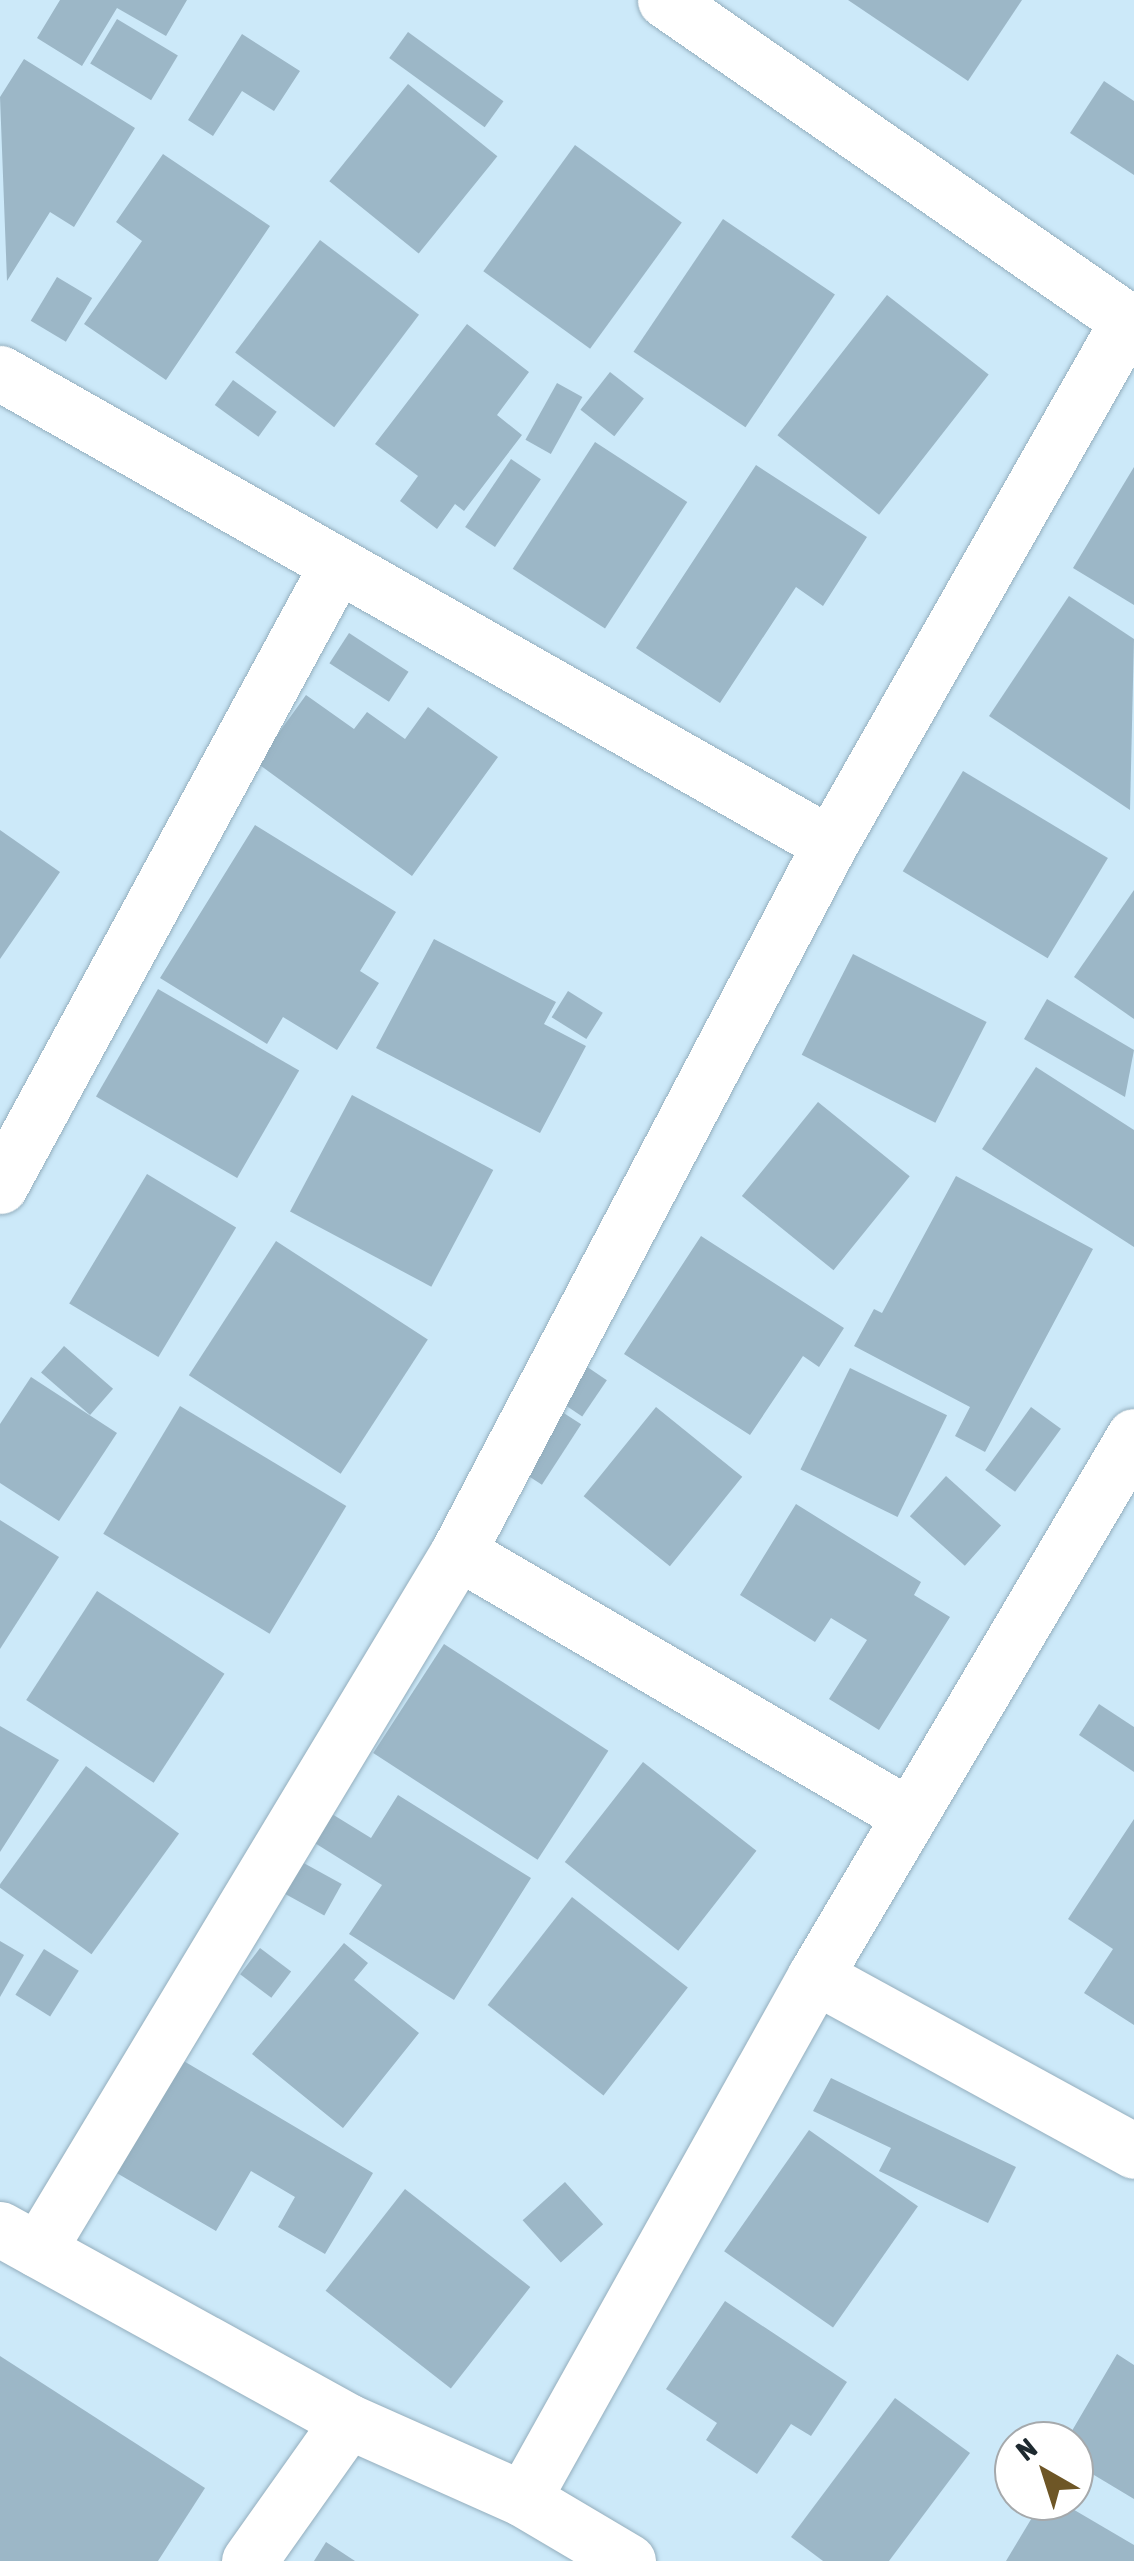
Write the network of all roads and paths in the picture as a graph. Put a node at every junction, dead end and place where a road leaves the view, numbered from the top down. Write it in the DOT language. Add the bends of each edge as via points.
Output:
graph roads {
  1 [pos="692,6"];
  2 [pos="1130,323"];
  3 [pos="0,374"];
  4 [pos="336,565"];
  5 [pos="830,844"];
  6 [pos="0,1186"];
  7 [pos="1134,1436"];
  8 [pos="458,1552"];
  9 [pos="910,1816"];
  10 [pos="814,1976"];
  11 [pos="1134,2151"];
  12 [pos="19,2240"];
  13 [pos="348,2421"];
  14 [pos="522,2499"];
  15 [pos="249,2561"];
  16 [pos="628,2561"];
  1 -- 2 [label="street"];
  2 -- 5 [label="street"];
  3 -- 4 [label="street"];
  4 -- 5 [label="street"];
  4 -- 6 [label="street"];
  5 -- 8 [label="street"];
  7 -- 9 [label="street"];
  8 -- 9 [label="street"];
  8 -- 12 [label="street"];
  9 -- 10 [label="street"];
  10 -- 11 [label="street"];
  10 -- 14 [label="street"];
  12 -- 13 [label="street"];
  13 -- 14 [label="street"];
  13 -- 15 [label="street"];
  14 -- 16 [label="street"];
}
